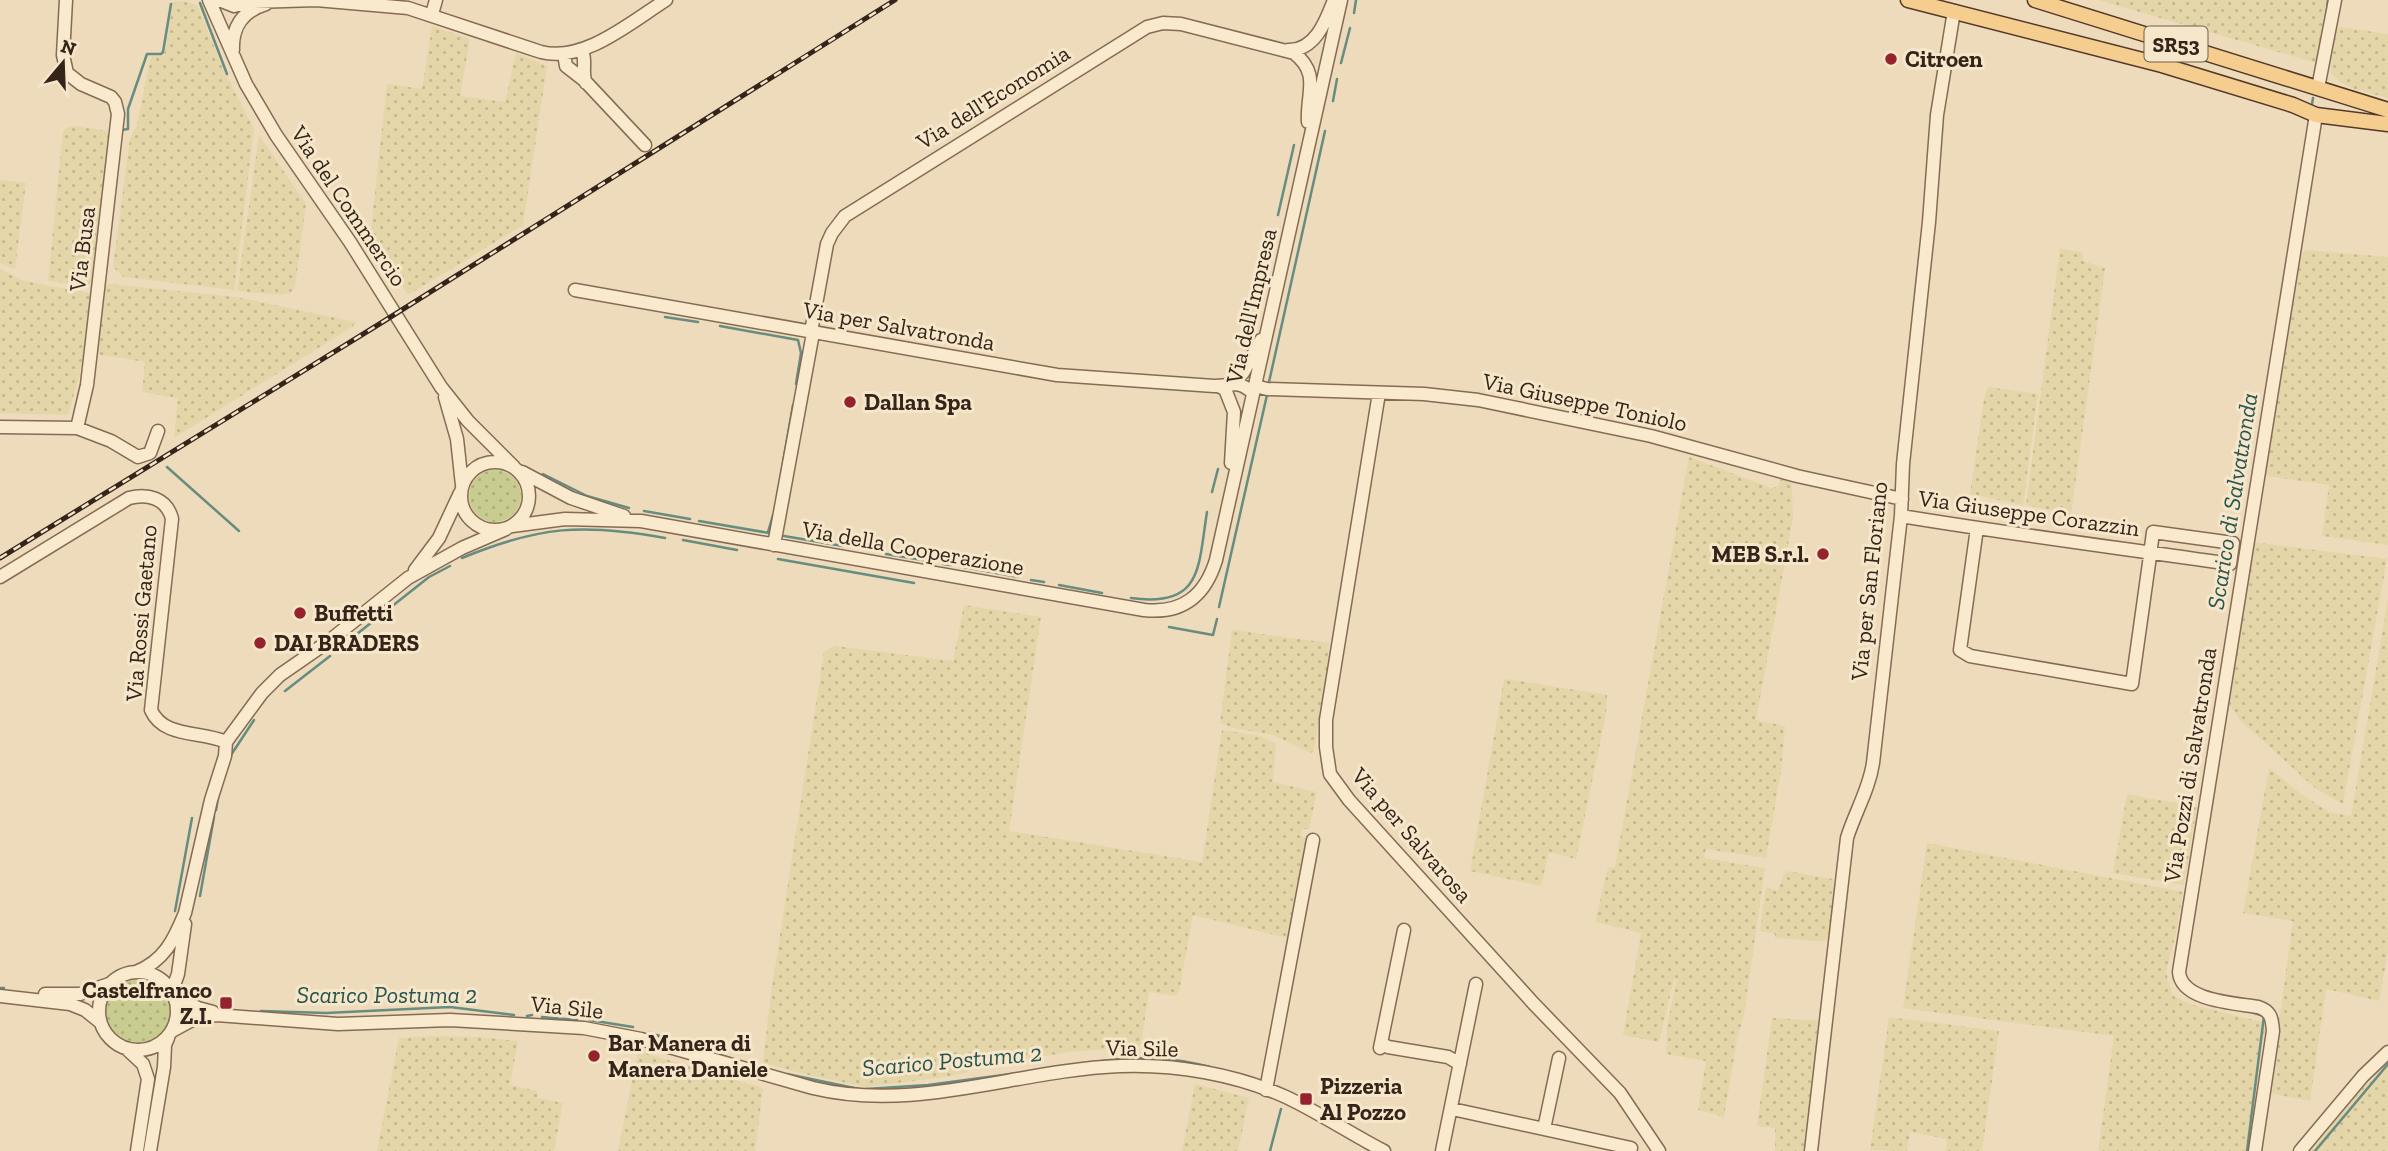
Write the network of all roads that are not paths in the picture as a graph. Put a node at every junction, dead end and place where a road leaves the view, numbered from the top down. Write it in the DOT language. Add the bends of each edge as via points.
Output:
graph roads {
  1 [pos="66,0"];
  2 [pos="436,0"];
  3 [pos="666,0"];
  4 [pos="1334,0"];
  5 [pos="1342,0"];
  6 [pos="1908,0"];
  7 [pos="2035,0"];
  8 [pos="2335,0"];
  9 [pos="212,1"];
  10 [pos="273,2"];
  11 [pos="1954,12"];
  12 [pos="432,14"];
  13 [pos="588,48"];
  14 [pos="1288,50"];
  15 [pos="232,51"];
  16 [pos="564,54"];
  17 [pos="586,83"];
  18 [pos="2318,88"];
  19 [pos="2388,110"];
  20 [pos="2316,115"];
  21 [pos="2388,124"];
  22 [pos="1309,142"];
  23 [pos="645,145"];
  24 [pos="575,290"];
  25 [pos="1268,328"];
  26 [pos="812,332"];
  27 [pos="1223,386"];
  28 [pos="441,387"];
  29 [pos="1254,389"];
  30 [pos="1379,393"];
  31 [pos="0,427"];
  32 [pos="78,428"];
  33 [pos="158,431"];
  34 [pos="515,468"];
  35 [pos="1233,484"];
  36 [pos="462,488"];
  37 [pos="1902,499"];
  38 [pos="1901,516"];
  39 [pos="641,521"];
  40 [pos="509,527"];
  41 [pos="1977,528"];
  42 [pos="774,545"];
  43 [pos="2150,552"];
  44 [pos="0,577"];
  45 [pos="408,578"];
  46 [pos="1178,607"];
  47 [pos="226,742"];
  48 [pos="1313,840"];
  49 [pos="185,914"];
  50 [pos="1404,930"];
  51 [pos="136,972"];
  52 [pos="112,982"];
  53 [pos="1476,984"];
  54 [pos="173,994"];
  55 [pos="5,996"];
  56 [pos="229,1015"];
  57 [pos="100,1022"];
  58 [pos="170,1034"];
  59 [pos="125,1048"];
  60 [pos="2388,1052"];
  61 [pos="1559,1058"];
  62 [pos="1461,1063"];
  63 [pos="1266,1090"];
  64 [pos="1452,1108"];
  65 [pos="1544,1129"];
  66 [pos="1360,1145"];
  67 [pos="1596,1146"];
  68 [pos="1631,1148"];
  69 [pos="137,1151"];
  70 [pos="150,1151"];
  71 [pos="1384,1151"];
  72 [pos="1441,1151"];
  73 [pos="1659,1151"];
  74 [pos="1811,1151"];
  75 [pos="2255,1151"];
  76 [pos="2300,1151"];
  1 -- 32 [label="street, Via Busa" via="63,55 67,73 111,97 118,114"];
  2 -- 12 [label="street"];
  3 -- 13 [label="street"];
  4 -- 14 [label="street" via="1315,37"];
  5 -- 22 [label="street, Via dell'Impresa"];
  6 -- 11 [label="main road"];
  7 -- 18 [label="main road, SR53"];
  8 -- 18 [label="street"];
  9 -- 10 [label="street" via="234,6"];
  9 -- 15 [label="street, Via del Commercio"];
  10 -- 12 [label="street" via="343,2"];
  10 -- 15 [label="street" via="252,9 239,21"];
  11 -- 20 [label="main road" via="2162,65"];
  11 -- 37 [label="street, Via per San Floriano" via="1937,115"];
  12 -- 16 [label="street" via="541,52"];
  13 -- 16 [label="street"];
  13 -- 17 [label="street" via="583,72"];
  14 -- 22 [label="street" via="1302,60 1311,78"];
  14 -- 26 [label="street, Via dell'Economia" via="1170,23 1150,26 1128,38 845,216 827,244"];
  15 -- 28 [label="street, Via del Commercio" via="276,135"];
  16 -- 17 [label="street" via="566,66"];
  17 -- 23 [label="street"];
  18 -- 19 [label="main road, SR53"];
  20 -- 21 [label="main road"];
  20 -- 75 [label="street, Via Pozzi di Salvatronda" via="2179,972 2182,985 2193,993 2265,1009 2271,1017 2273,1031"];
  22 -- 25 [label="street, Via dell'Impresa"];
  24 -- 26 [label="street, Via per Salvatronda"];
  25 -- 27 [label="street" via="1245,370"];
  25 -- 29 [label="street, Via dell'Impresa"];
  26 -- 27 [label="street, Via per Salvatronda" via="1057,375"];
  26 -- 42 [label="street, Via dell'Economia"];
  27 -- 29 [label="street, Via per Salvatronda"];
  27 -- 35 [label="street" via="1233,410"];
  28 -- 34 [label="street, Via del Commercio"];
  28 -- 36 [label="street, Via del Commercio" via="457,439"];
  29 -- 30 [label="street, Via Giuseppe Toniolo"];
  29 -- 35 [label="street, Via dell'Impresa"];
  30 -- 37 [label="street, Via Giuseppe Toniolo" via="1478,400 1584,421"];
  30 -- 73 [label="street, Via per Salvarosa" via="1326,720 1330,774 1414,874 1620,1093"];
  31 -- 32 [label="street"];
  32 -- 33 [label="street" via="138,457 150,453"];
  34 -- 36 [label="street" via="485,463 468,474"];
  34 -- 39 [label="street, Via della Cooperazione" via="576,499"];
  34 -- 40 [label="street" via="527,484 529,502 521,519"];
  35 -- 46 [label="street, Via dell'Impresa" via="1211,574 1195,597"];
  36 -- 40 [label="street" via="463,507 474,523 487,529"];
  36 -- 45 [label="street, Via della Cooperazione" via="439,538"];
  37 -- 38 [label="street, Via per San Floriano"];
  38 -- 41 [label="street, Via Giuseppe Corazzin"];
  38 -- 74 [label="street, Via per San Floriano" via="1871,776 1847,838"];
  39 -- 40 [label="street, Via della Cooperazione" via="565,519"];
  39 -- 42 [label="street, Via della Cooperazione"];
  40 -- 45 [label="street, Via della Cooperazione"];
  41 -- 43 [label="street, Via Giuseppe Corazzin"];
  41 -- 43 [label="street" via="1960,650 1970,656 2132,684"];
  42 -- 46 [label="street, Via della Cooperazione" via="1144,610"];
  43 -- 43 [label="street, Via Giuseppe Corazzin" via="2230,564 2233,543 2153,532"];
  44 -- 47 [label="street, Via Rossi Gaetano" via="129,498 140,495 162,502 172,519 151,710 164,727"];
  45 -- 47 [label="street, Via della Cooperazione" via="280,676"];
  47 -- 49 [label="street, Via della Cooperazione"];
  48 -- 63 [label="street"];
  49 -- 51 [label="street, Via della Cooperazione" via="165,953"];
  49 -- 54 [label="street, Via della Cooperazione"];
  50 -- 62 [label="street" via="1380,1045"];
  51 -- 52 [label="street"];
  51 -- 54 [label="street" via="159,978"];
  52 -- 55 [label="street" via="80,994"];
  52 -- 57 [label="street" via="102,997"];
  53 -- 62 [label="street"];
  54 -- 56 [label="street, Via Sile" via="198,1008"];
  54 -- 58 [label="street" via="177,1012"];
  55 -- 57 [label="street" via="76,1006"];
  56 -- 58 [label="street, Via Sile" via="196,1018"];
  56 -- 63 [label="street, Via Sile" via="338,1024 450,1020 600,1030 846,1095 925,1093 1127,1066 1193,1071"];
  57 -- 59 [label="street" via="109,1038"];
  58 -- 59 [label="street" via="148,1049"];
  58 -- 70 [label="street"];
  59 -- 69 [label="street" via="139,1059 148,1076"];
  60 -- 76 [label="street"];
  61 -- 65 [label="street"];
  62 -- 64 [label="street"];
  63 -- 66 [label="street, Via Sile" via="1293,1101"];
  64 -- 65 [label="street"];
  64 -- 72 [label="street"];
  65 -- 67 [label="street"];
  66 -- 71 [label="street, Via Sile"];
  67 -- 68 [label="street"];
}
